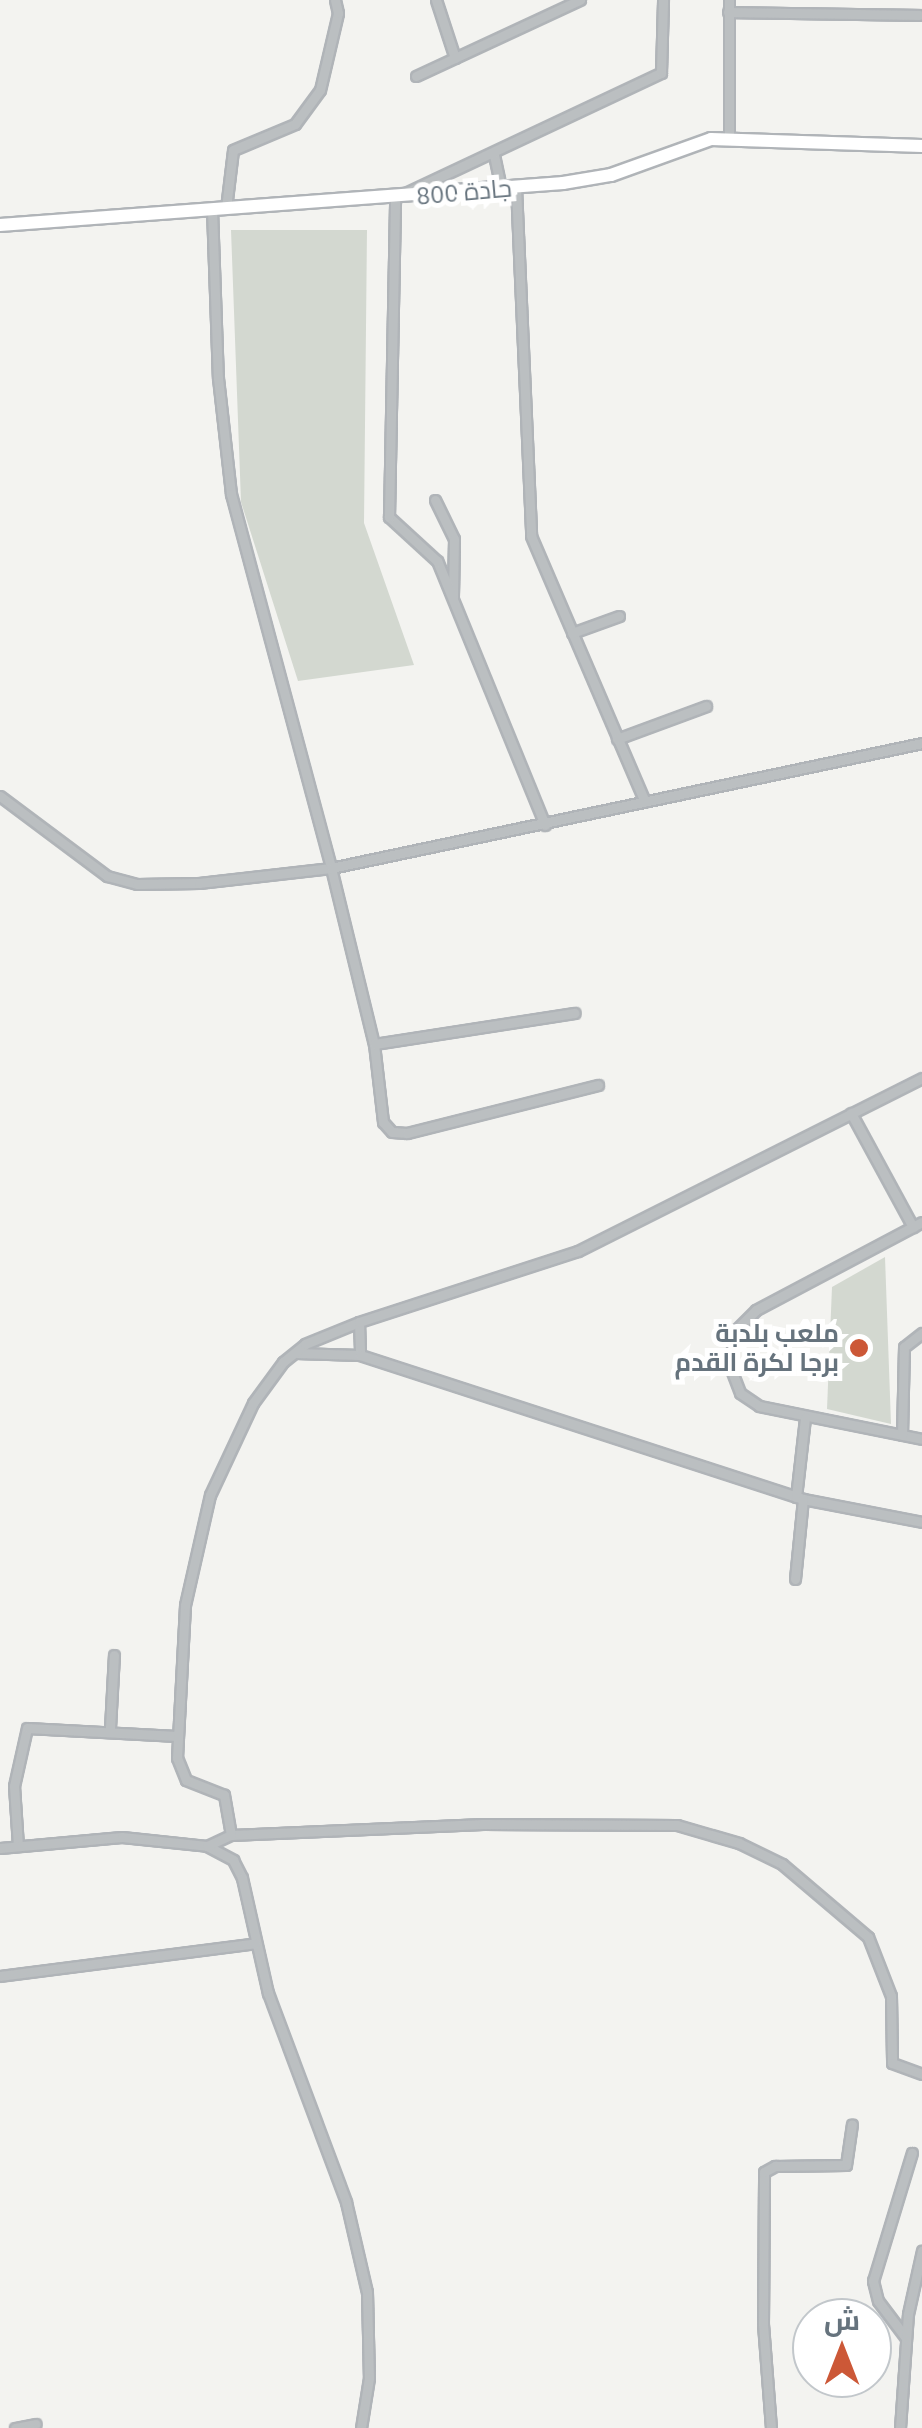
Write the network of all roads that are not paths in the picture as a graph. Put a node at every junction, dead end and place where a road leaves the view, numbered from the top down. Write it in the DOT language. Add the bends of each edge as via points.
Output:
graph roads {
  1 [pos="335,0"];
  2 [pos="436,0"];
  3 [pos="580,0"];
  4 [pos="663,0"];
  5 [pos="729,0"];
  6 [pos="728,12"];
  7 [pos="919,15"];
  8 [pos="455,58"];
  9 [pos="416,76"];
  10 [pos="729,139"];
  11 [pos="922,146"];
  12 [pos="494,155"];
  13 [pos="509,188"];
  14 [pos="396,198"];
  15 [pos="219,208"];
  16 [pos="0,225"];
  17 [pos="435,500"];
  18 [pos="453,605"];
  19 [pos="619,616"];
  20 [pos="572,634"];
  21 [pos="706,706"];
  22 [pos="617,739"];
  23 [pos="922,743"];
  24 [pos="0,796"];
  25 [pos="644,802"];
  26 [pos="545,824"];
  27 [pos="331,868"];
  28 [pos="575,1013"];
  29 [pos="374,1044"];
  30 [pos="922,1078"];
  31 [pos="598,1085"];
  32 [pos="851,1114"];
  33 [pos="917,1225"];
  34 [pos="359,1322"];
  35 [pos="922,1333"];
  36 [pos="296,1353"];
  37 [pos="360,1355"];
  38 [pos="805,1418"];
  39 [pos="902,1435"];
  40 [pos="922,1438"];
  41 [pos="799,1498"];
  42 [pos="922,1522"];
  43 [pos="795,1579"];
  44 [pos="114,1654"];
  45 [pos="110,1728"];
  46 [pos="177,1736"];
  47 [pos="231,1835"];
  48 [pos="18,1846"];
  49 [pos="207,1846"];
  50 [pos="0,1848"];
  51 [pos="256,1943"];
  52 [pos="0,1976"];
  53 [pos="922,2074"];
  54 [pos="852,2124"];
  55 [pos="912,2153"];
  56 [pos="922,2251"];
  57 [pos="906,2338"];
  58 [pos="36,2424"];
  59 [pos="15,2428"];
  60 [pos="361,2428"];
  61 [pos="770,2428"];
  62 [pos="900,2428"];
  1 -- 15 [label="street" via="338,13 320,90 296,124 234,150"];
  2 -- 8 [label="street"];
  3 -- 8 [label="street"];
  4 -- 12 [label="street" via="661,73"];
  5 -- 6 [label="street"];
  6 -- 7 [label="street"];
  6 -- 10 [label="street"];
  8 -- 9 [label="street"];
  10 -- 11 [label="main road, جادة 800"];
  10 -- 13 [label="main road, جادة 800" via="684,147 611,175"];
  12 -- 13 [label="street"];
  12 -- 14 [label="street"];
  13 -- 14 [label="main road, جادة 800"];
  13 -- 20 [label="street" via="531,536"];
  14 -- 15 [label="main road, جادة 800"];
  14 -- 18 [label="street" via="389,518 434,555"];
  15 -- 16 [label="main road, جادة 800"];
  15 -- 27 [label="street" via="218,378 230,494"];
  17 -- 18 [label="street" via="454,540"];
  18 -- 26 [label="street"];
  19 -- 20 [label="street"];
  20 -- 22 [label="street"];
  21 -- 22 [label="street"];
  22 -- 25 [label="street"];
  23 -- 25 [label="street"];
  24 -- 27 [label="street" via="62,848 129,883 199,884"];
  25 -- 26 [label="street"];
  26 -- 27 [label="street"];
  27 -- 29 [label="street"];
  28 -- 29 [label="street"];
  29 -- 31 [label="street" via="383,1122 396,1134"];
  30 -- 32 [label="street"];
  32 -- 33 [label="street"];
  32 -- 34 [label="street" via="578,1251"];
  33 -- 38 [label="street" via="756,1310 736,1330 730,1364 740,1392 759,1406"];
  34 -- 36 [label="street"];
  34 -- 37 [label="street"];
  35 -- 39 [label="street" via="904,1346"];
  36 -- 37 [label="street"];
  36 -- 46 [label="street" via="252,1403 210,1495 185,1605"];
  37 -- 41 [label="street"];
  38 -- 39 [label="street"];
  38 -- 41 [label="street"];
  39 -- 40 [label="street"];
  41 -- 42 [label="street"];
  41 -- 43 [label="street"];
  44 -- 45 [label="street"];
  45 -- 46 [label="street"];
  45 -- 48 [label="street" via="27,1728 14,1786"];
  46 -- 47 [label="street" via="183,1776 224,1796"];
  47 -- 49 [label="street"];
  47 -- 53 [label="street" via="483,1824 677,1825 740,1843 782,1864 868,1936 891,1996 892,2063"];
  48 -- 49 [label="street" via="122,1837"];
  48 -- 50 [label="street"];
  49 -- 51 [label="street" via="238,1869"];
  51 -- 52 [label="street"];
  51 -- 60 [label="street" via="286,2048 346,2202 364,2274 369,2378"];
  54 -- 61 [label="street" via="846,2165 770,2166 764,2172"];
  55 -- 57 [label="street" via="873,2281 883,2310"];
  56 -- 57 [label="street"];
  57 -- 62 [label="street"];
  58 -- 59 [label="street"];
}
